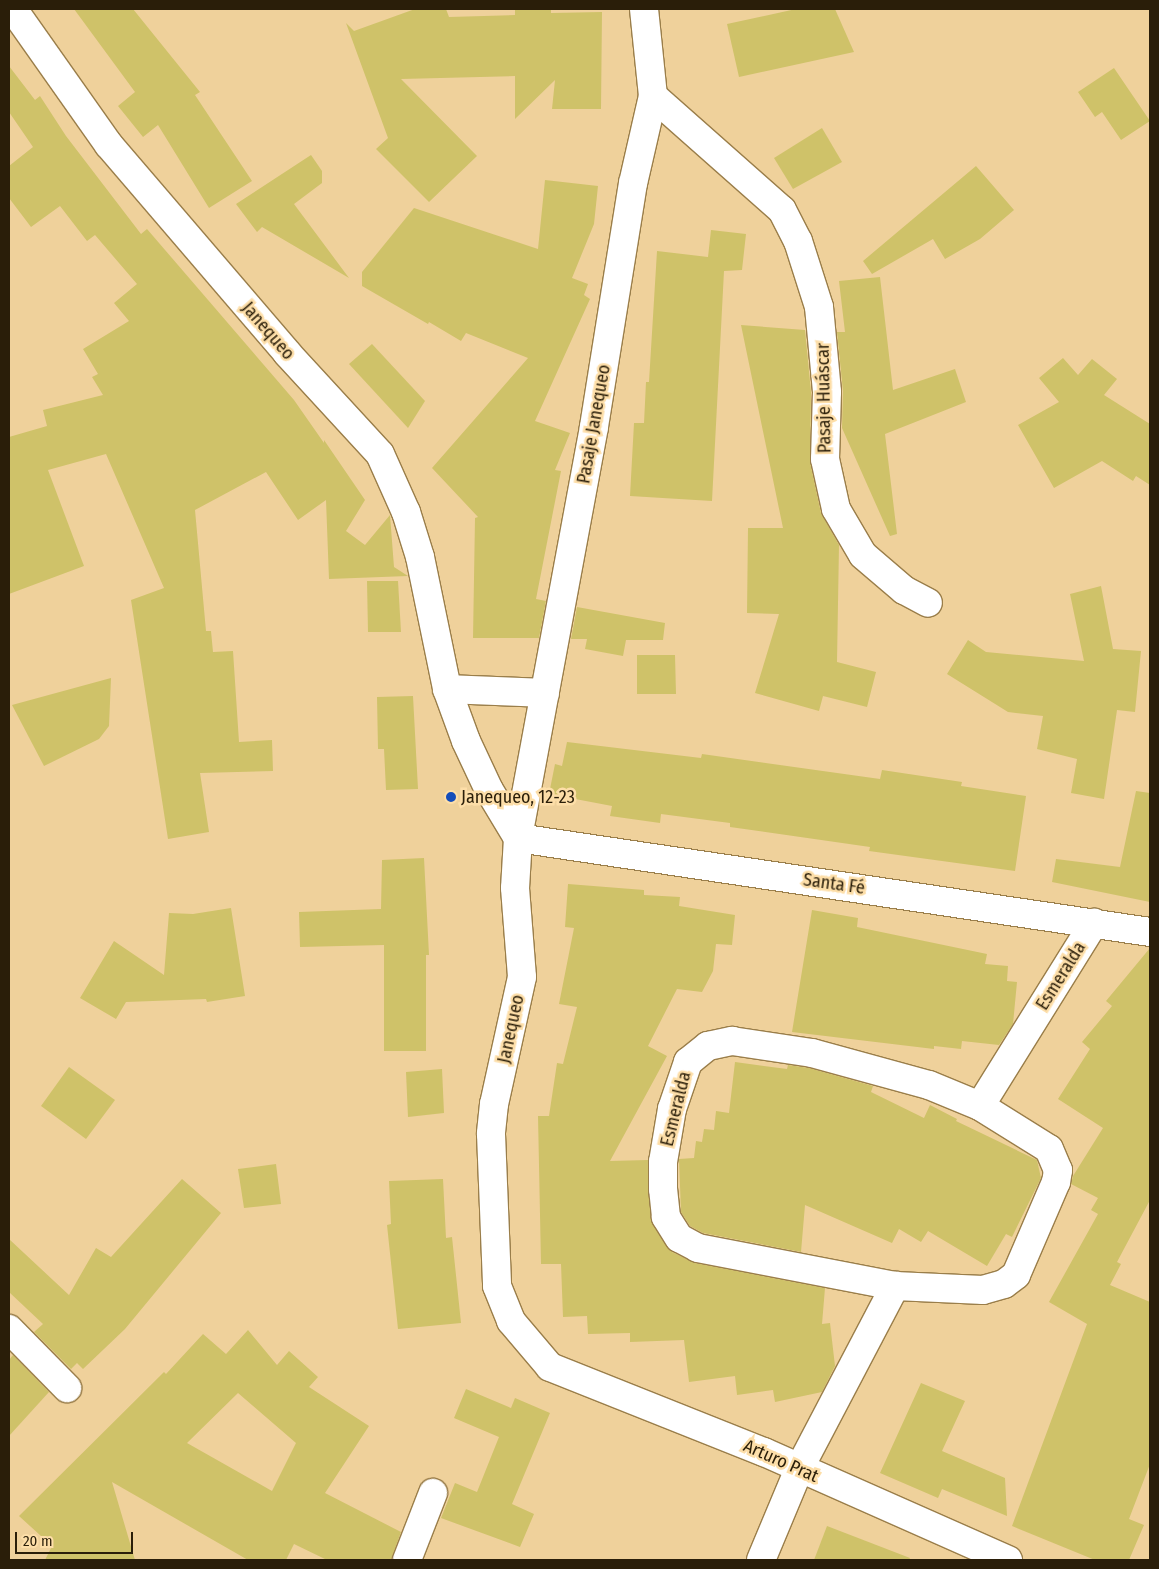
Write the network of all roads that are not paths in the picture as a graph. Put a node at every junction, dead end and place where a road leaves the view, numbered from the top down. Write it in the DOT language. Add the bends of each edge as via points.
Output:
graph roads {
  1 [pos="12,9"];
  2 [pos="644,9"];
  3 [pos="653,96"];
  4 [pos="928,603"];
  5 [pos="447,689"];
  6 [pos="545,693"];
  7 [pos="518,838"];
  8 [pos="1094,923"];
  9 [pos="1150,932"];
  10 [pos="980,1106"];
  11 [pos="895,1286"];
  12 [pos="9,1330"];
  13 [pos="550,1368"];
  14 [pos="68,1388"];
  15 [pos="799,1469"];
  16 [pos="433,1493"];
  17 [pos="408,1560"];
  18 [pos="761,1560"];
  19 [pos="1008,1560"];
  1 -- 5 [label="street, Janequeo" via="109,145 287,353 380,454 406,512 420,556"];
  2 -- 3 [label="street, Pasaje Janequeo"];
  3 -- 4 [label="street, Pasaje Huáscar" via="782,210 798,241 820,307 827,392 824,459 836,509 863,555 896,585"];
  3 -- 6 [label="street, Pasaje Janequeo" via="634,183 594,427"];
  5 -- 6 [label="street"];
  5 -- 7 [label="street, Janequeo" via="481,774"];
  6 -- 7 [label="street, Pasaje Janequeo"];
  7 -- 8 [label="street, Santa Fé"];
  7 -- 13 [label="street, Janequeo" via="515,888 522,977 494,1104 491,1134 494,1267 497,1286 511,1321"];
  8 -- 9 [label="street, Santa Fé"];
  8 -- 10 [label="street, Esmeralda"];
  10 -- 11 [label="street, Esmeralda" via="1041,1143 1055,1158 1056,1182 1024,1262 1016,1275 994,1288"];
  10 -- 11 [label="street, Esmeralda" via="877,1068 802,1051 732,1041 708,1046 688,1062 672,1109 663,1162 666,1217 679,1238 698,1248"];
  11 -- 15 [label="street"];
  12 -- 14 [label="street"];
  13 -- 15 [label="street, Arturo Prat"];
  15 -- 18 [label="street"];
  15 -- 19 [label="street, Arturo Prat"];
  16 -- 17 [label="street"];
}
